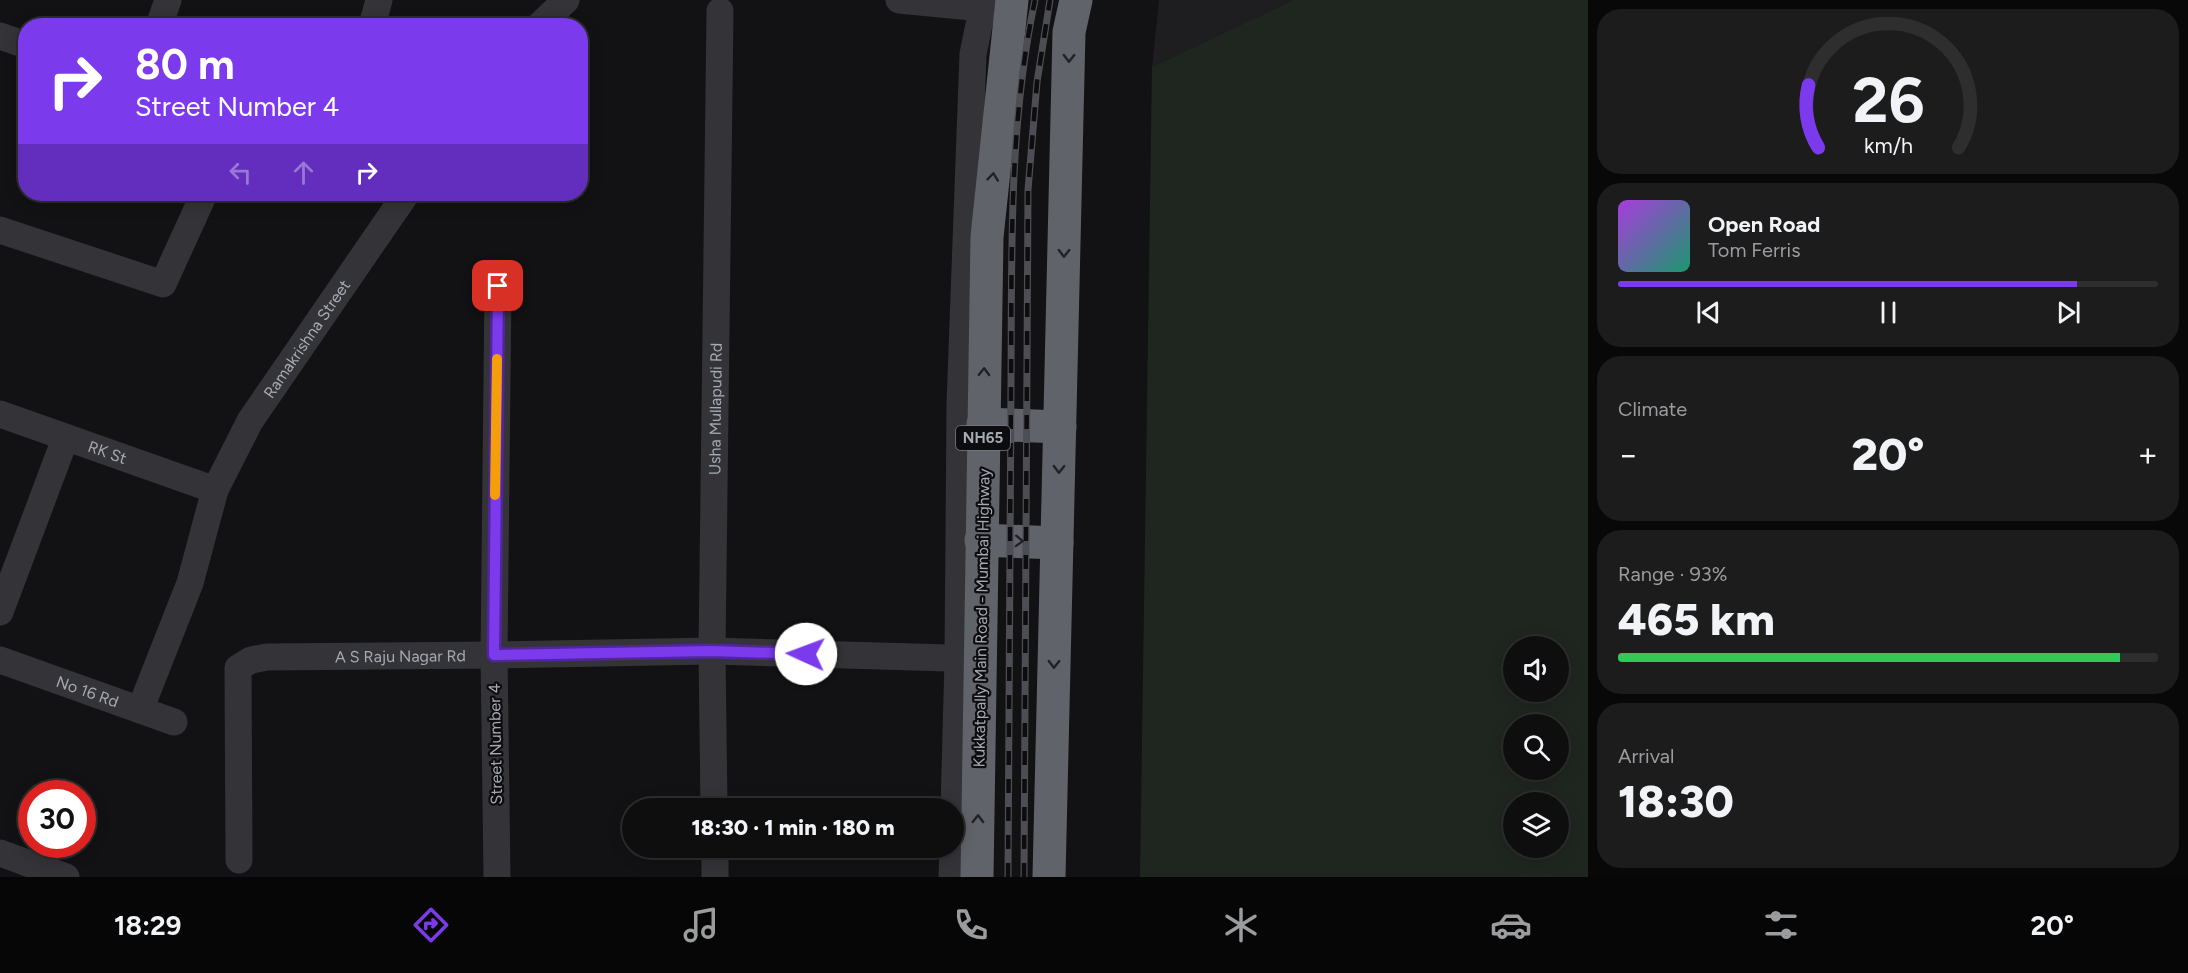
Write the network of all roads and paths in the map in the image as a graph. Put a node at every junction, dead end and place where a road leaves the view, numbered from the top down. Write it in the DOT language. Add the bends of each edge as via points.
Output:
graph roads {
  1 [pos="168,0"];
  2 [pos="379,0"];
  3 [pos="566,0"];
  4 [pos="898,0"];
  5 [pos="1076,0"];
  6 [pos="993,3"];
  7 [pos="720,11"];
  8 [pos="162,18"];
  9 [pos="374,18"];
  10 [pos="547,18"];
  11 [pos="0,36"];
  12 [pos="18,42"];
  13 [pos="201,201"];
  14 [pos="401,201"];
  15 [pos="0,230"];
  16 [pos="498,286"];
  17 [pos="0,414"];
  18 [pos="983,424"];
  19 [pos="1060,427"];
  20 [pos="65,439"];
  21 [pos="215,490"];
  22 [pos="981,540"];
  23 [pos="1057,543"];
  24 [pos="0,612"];
  25 [pos="711,651"];
  26 [pos="494,655"];
  27 [pos="969,659"];
  28 [pos="0,660"];
  29 [pos="140,710"];
  30 [pos="174,722"];
  31 [pos="714,798"];
  32 [pos="955,798"];
  33 [pos="0,853"];
  34 [pos="714,858"];
  35 [pos="953,858"];
  36 [pos="239,860"];
  37 [pos="66,877"];
  38 [pos="497,877"];
  39 [pos="715,877"];
  40 [pos="952,877"];
  41 [pos="977,877"];
  42 [pos="1049,877"];
  1 -- 8 [label="street"];
  2 -- 9 [label="street"];
  3 -- 10 [label="street"];
  4 -- 6 [label="street"];
  5 -- 19 [label="highway, one-way" via="1069,33"];
  18 -- 6 [label="highway, Kukkatpally Main Road - Mumbai Highway / NH65, one-way"];
  6 -- 27 [label="street" via="973,54 960,404"];
  7 -- 25 [label="street, Usha Mullapudi Rd"];
  11 -- 12 [label="street"];
  13 -- 15 [label="street" via="163,284"];
  14 -- 21 [label="street, Ramakrishna Street" via="250,421"];
  16 -- 26 [label="street, Street Number 4"];
  17 -- 20 [label="street, RK St"];
  18 -- 19 [label="highway"];
  18 -- 22 [label="highway, Kukkatpally Main Road - Mumbai Highway / NH65"];
  19 -- 23 [label="highway, one-way"];
  20 -- 21 [label="street, RK St"];
  20 -- 24 [label="street"];
  21 -- 29 [label="street, Ramakrishna Street" via="190,583"];
  22 -- 23 [label="highway, one-way"];
  22 -- 27 [label="highway, Kukkatpally Main Road - Mumbai Highway / NH65"];
  23 -- 42 [label="highway, one-way"];
  25 -- 26 [label="street, A S Raju Nagar Rd"];
  25 -- 27 [label="street, A S Raju Nagar Rd"];
  25 -- 31 [label="street, Usha Mullapudi Rd"];
  26 -- 36 [label="street, A S Raju Nagar Rd" via="267,657 238,668"];
  26 -- 38 [label="street, Street Number 4"];
  27 -- 32 [label="street"];
  41 -- 27 [label="highway, Kukkatpally Main Road - Mumbai Highway / NH65, one-way"];
  28 -- 29 [label="street, No 16 Rd"];
  29 -- 30 [label="street, No 16 Rd"];
  33 -- 37 [label="street"];
  34 -- 39 [label="street"];
  35 -- 40 [label="street"];
}
